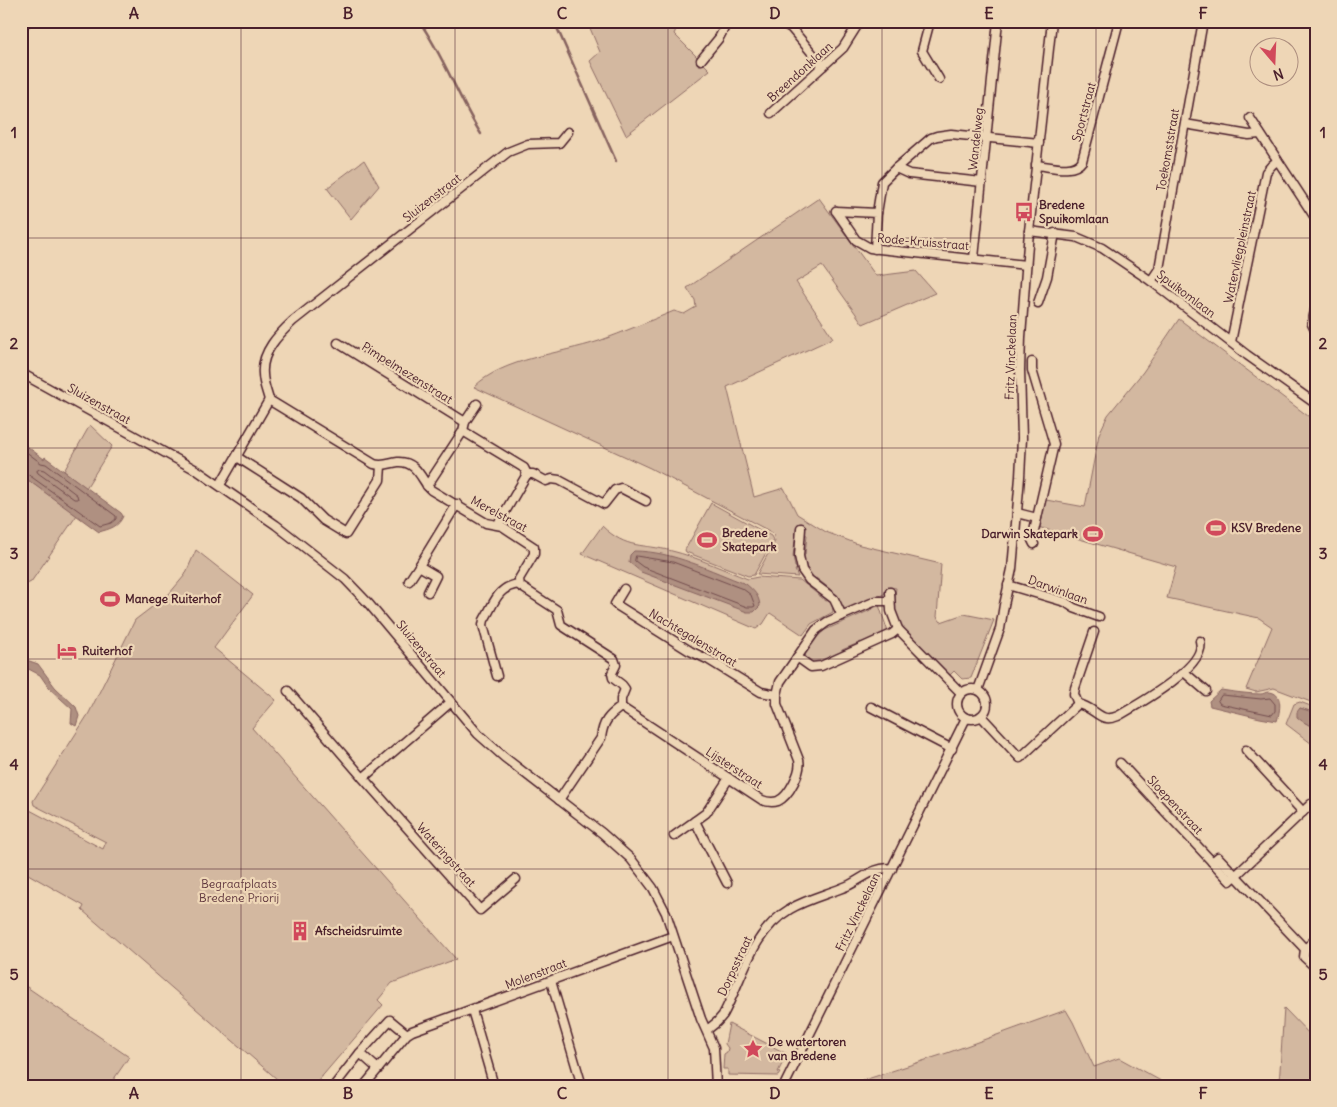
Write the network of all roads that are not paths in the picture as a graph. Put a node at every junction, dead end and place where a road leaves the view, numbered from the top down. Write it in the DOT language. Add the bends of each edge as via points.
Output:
graph roads {
  1 [pos="728,21"];
  2 [pos="779,21"];
  3 [pos="860,21"];
  4 [pos="930,21"];
  5 [pos="998,21"];
  6 [pos="1052,21"];
  7 [pos="1119,21"];
  8 [pos="1203,21"];
  9 [pos="701,60"];
  10 [pos="823,66"];
  11 [pos="939,79"];
  12 [pos="771,113"];
  13 [pos="1250,118"];
  14 [pos="1185,124"];
  15 [pos="568,132"];
  16 [pos="1260,134"];
  17 [pos="987,138"];
  18 [pos="1038,143"];
  19 [pos="1278,161"];
  20 [pos="1036,165"];
  21 [pos="896,168"];
  22 [pos="982,182"];
  23 [pos="877,213"];
  24 [pos="1316,220"];
  25 [pos="1029,231"];
  26 [pos="1055,233"];
  27 [pos="875,249"];
  28 [pos="974,258"];
  29 [pos="1026,265"];
  30 [pos="1151,281"];
  31 [pos="1038,303"];
  32 [pos="1316,306"];
  33 [pos="1316,332"];
  34 [pos="1231,342"];
  35 [pos="338,343"];
  36 [pos="1020,370"];
  37 [pos="21,374"];
  38 [pos="269,400"];
  39 [pos="477,404"];
  40 [pos="1316,404"];
  41 [pos="465,422"];
  42 [pos="463,431"];
  43 [pos="237,457"];
  44 [pos="381,466"];
  45 [pos="527,474"];
  46 [pos="220,485"];
  47 [pos="427,486"];
  48 [pos="646,501"];
  49 [pos="457,504"];
  50 [pos="1017,513"];
  51 [pos="1037,518"];
  52 [pos="498,524"];
  53 [pos="802,528"];
  54 [pos="1034,544"];
  55 [pos="419,566"];
  56 [pos="409,581"];
  57 [pos="519,584"];
  58 [pos="1008,585"];
  59 [pos="624,589"];
  60 [pos="428,592"];
  61 [pos="890,592"];
  62 [pos="890,601"];
  63 [pos="842,616"];
  64 [pos="1099,617"];
  65 [pos="898,629"];
  66 [pos="1094,632"];
  67 [pos="1200,641"];
  68 [pos="797,657"];
  69 [pos="1184,672"];
  70 [pos="497,676"];
  71 [pos="978,690"];
  72 [pos="288,691"];
  73 [pos="1206,691"];
  74 [pos="961,693"];
  75 [pos="776,694"];
  76 [pos="451,702"];
  77 [pos="1078,704"];
  78 [pos="871,707"];
  79 [pos="621,708"];
  80 [pos="981,716"];
  81 [pos="966,718"];
  82 [pos="952,748"];
  83 [pos="1246,750"];
  84 [pos="1120,763"];
  85 [pos="363,778"];
  86 [pos="728,778"];
  87 [pos="559,800"];
  88 [pos="1316,809"];
  89 [pos="1303,812"];
  90 [pos="695,821"];
  91 [pos="674,836"];
  92 [pos="892,869"];
  93 [pos="1236,876"];
  94 [pos="516,879"];
  95 [pos="726,883"];
  96 [pos="673,936"];
  97 [pos="1316,938"];
  98 [pos="1305,948"];
  99 [pos="1316,968"];
  100 [pos="551,981"];
  101 [pos="472,1010"];
  102 [pos="707,1030"];
  103 [pos="407,1034"];
  104 [pos="360,1053"];
  105 [pos="378,1069"];
  106 [pos="334,1086"];
  107 [pos="364,1086"];
  108 [pos="494,1086"];
  109 [pos="582,1086"];
  110 [pos="716,1086"];
  111 [pos="784,1086"];
  1 -- 9 [label="street"];
  2 -- 10 [label="street" via="792,28"];
  3 -- 10 [label="street, Breendonklaan" via="843,48"];
  4 -- 11 [label="street" via="922,51"];
  5 -- 17 [label="street, Wandelweg"];
  6 -- 18 [label="street, Fritz Vinckelaan"];
  7 -- 20 [label="street, Sportstraat" via="1082,161 1071,168"];
  8 -- 14 [label="street, Toekomststraat"];
  10 -- 12 [label="street, Breendonklaan"];
  13 -- 16 [label="street"];
  14 -- 16 [label="street"];
  14 -- 30 [label="street, Toekomststraat" via="1158,270"];
  15 -- 38 [label="street, Sluizenstraat" via="559,143 528,144 508,152 293,321 274,340 264,362 262,372"];
  16 -- 19 [label="street"];
  17 -- 18 [label="street"];
  17 -- 21 [label="street" via="951,134 933,137"];
  17 -- 22 [label="street, Wandelweg"];
  18 -- 20 [label="street, Fritz Vinckelaan"];
  19 -- 24 [label="street"];
  19 -- 34 [label="street, Watervliegpleinstraat" via="1266,172"];
  20 -- 25 [label="street, Fritz Vinckelaan"];
  21 -- 22 [label="street" via="909,174"];
  21 -- 23 [label="street" via="882,182"];
  22 -- 28 [label="street, Wandelweg"];
  23 -- 27 [label="street"];
  23 -- 27 [label="street, Rode-Kruisstraat" via="836,211 856,240"];
  25 -- 26 [label="street, Spuikomlaan"];
  25 -- 29 [label="street, Fritz Vinckelaan"];
  26 -- 30 [label="street, Spuikomlaan" via="1076,237 1102,248"];
  26 -- 31 [label="street" via="1047,277"];
  27 -- 28 [label="street, Rode-Kruisstraat"];
  28 -- 29 [label="street, Rode-Kruisstraat"];
  29 -- 36 [label="street, Fritz Vinckelaan"];
  30 -- 34 [label="street, Spuikomlaan"];
  32 -- 33 [label="street" via="1312,324"];
  34 -- 40 [label="street, Spuikomlaan"];
  35 -- 41 [label="street, Pimpelmezenstraat"];
  36 -- 50 [label="street, Fritz Vinckelaan" via="1022,438"];
  36 -- 51 [label="street" via="1032,366 1054,444"];
  37 -- 46 [label="street, Sluizenstraat"];
  38 -- 43 [label="street"];
  38 -- 44 [label="street, Merelstraat" via="368,462"];
  39 -- 41 [label="street"];
  41 -- 42 [label="street"];
  42 -- 45 [label="street" via="524,468"];
  42 -- 47 [label="street"];
  43 -- 44 [label="street" via="301,498 324,520 346,534 380,480"];
  43 -- 46 [label="street"];
  44 -- 47 [label="street, Merelstraat" via="404,463 421,474"];
  45 -- 48 [label="street" via="546,481 559,480 604,504 615,490 621,488"];
  45 -- 52 [label="street"];
  46 -- 76 [label="street, Sluizenstraat" via="345,579"];
  47 -- 49 [label="street, Merelstraat"];
  49 -- 52 [label="street, Merelstraat" via="486,523"];
  49 -- 55 [label="street"];
  50 -- 51 [label="street"];
  50 -- 58 [label="street, Fritz Vinckelaan"];
  51 -- 54 [label="street"];
  52 -- 57 [label="street, Merelstraat" via="530,543 534,549"];
  53 -- 63 [label="street" via="799,556 802,570 809,580 834,599"];
  55 -- 56 [label="street"];
  55 -- 60 [label="street" via="436,576"];
  57 -- 70 [label="street" via="502,589 480,630"];
  57 -- 79 [label="street" via="557,610 560,625 614,660 613,678 624,689"];
  58 -- 64 [label="street, Darwinlaan" via="1065,602"];
  58 -- 71 [label="street, Fritz Vinckelaan" via="1000,629"];
  59 -- 75 [label="street, Nachtegalenstraat" via="615,604 761,692"];
  61 -- 62 [label="street"];
  62 -- 63 [label="street" via="876,601"];
  62 -- 65 [label="street"];
  63 -- 68 [label="street" via="818,628"];
  65 -- 68 [label="street" via="821,666 811,667"];
  65 -- 74 [label="street"];
  66 -- 77 [label="street" via="1075,688"];
  67 -- 69 [label="street" via="1199,655"];
  68 -- 75 [label="street"];
  69 -- 73 [label="street"];
  69 -- 77 [label="street" via="1133,708 1110,719"];
  71 -- 74 [label="street" via="969,689"];
  71 -- 80 [label="street" via="987,702"];
  72 -- 85 [label="street, Wateringstraat"];
  74 -- 81 [label="street" via="957,706"];
  75 -- 86 [label="street, Lijsterstraat" via="778,707 800,761 798,774 783,797 771,802"];
  76 -- 85 [label="street"];
  76 -- 87 [label="street, Sluizenstraat" via="490,744"];
  77 -- 80 [label="street" via="1020,758"];
  78 -- 82 [label="street"];
  79 -- 86 [label="street, Lijsterstraat"];
  79 -- 87 [label="street" via="611,714 602,728 601,738"];
  80 -- 81 [label="street"];
  81 -- 82 [label="street, Fritz Vinckelaan"];
  82 -- 92 [label="street, Fritz Vinckelaan"];
  83 -- 89 [label="street"];
  84 -- 93 [label="street, Sloepenstraat" via="1230,881"];
  85 -- 94 [label="street, Wateringstraat" via="480,910"];
  86 -- 90 [label="street" via="708,810"];
  87 -- 96 [label="street, Sluizenstraat" via="602,833 641,871 663,907"];
  88 -- 89 [label="street" via="1311,804"];
  89 -- 93 [label="street"];
  90 -- 91 [label="street"];
  90 -- 95 [label="street"];
  92 -- 102 [label="street, Dorpsstraat" via="881,868 794,907 772,923 751,954 723,1015"];
  92 -- 111 [label="street, Fritz Vinckelaan"];
  93 -- 98 [label="street, Sloepenstraat"];
  96 -- 100 [label="street, Molenstraat"];
  96 -- 102 [label="street, Sluizenstraat"];
  97 -- 98 [label="street"];
  98 -- 99 [label="street, Sloepenstraat" via="1304,957"];
  100 -- 101 [label="street, Molenstraat"];
  100 -- 109 [label="street"];
  101 -- 103 [label="street, Molenstraat"];
  101 -- 108 [label="street"];
  102 -- 110 [label="street" via="715,1057"];
  103 -- 104 [label="street" via="390,1020"];
  103 -- 105 [label="street"];
  104 -- 105 [label="street"];
  104 -- 106 [label="street"];
  105 -- 107 [label="street"];
}
